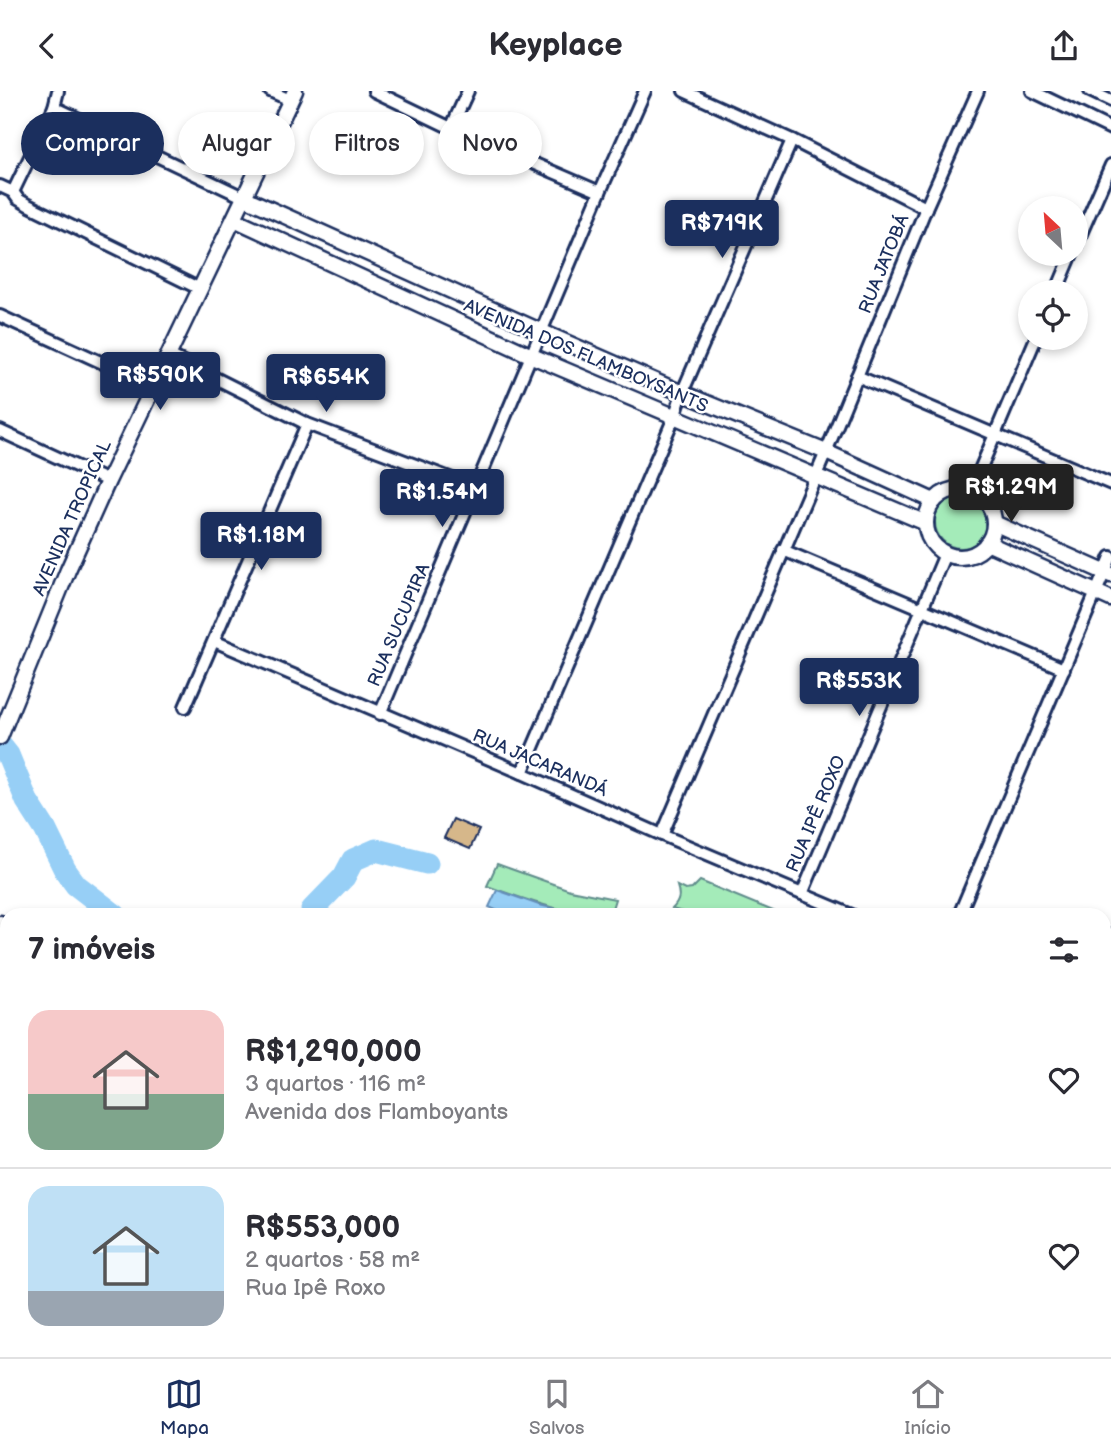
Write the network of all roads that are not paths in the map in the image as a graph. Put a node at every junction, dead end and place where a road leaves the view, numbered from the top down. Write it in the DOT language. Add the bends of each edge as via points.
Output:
graph roads {
  1 [pos="58,91"];
  2 [pos="270,91"];
  3 [pos="374,91"];
  4 [pos="468,91"];
  5 [pos="645,91"];
  6 [pos="684,91"];
  7 [pos="978,91"];
  8 [pos="1032,91"];
  9 [pos="1090,91"];
  10 [pos="292,96"];
  11 [pos="1111,101"];
  12 [pos="54,107"];
  13 [pos="458,112"];
  14 [pos="438,122"];
  15 [pos="1111,129"];
  16 [pos="792,140"];
  17 [pos="1111,165"];
  18 [pos="542,167"];
  19 [pos="0,186"];
  20 [pos="600,192"];
  21 [pos="13,193"];
  22 [pos="243,197"];
  23 [pos="926,208"];
  24 [pos="1088,218"];
  25 [pos="234,219"];
  26 [pos="200,289"];
  27 [pos="0,316"];
  28 [pos="542,332"];
  29 [pos="1031,350"];
  30 [pos="169,355"];
  31 [pos="532,356"];
  32 [pos="857,376"];
  33 [pos="153,386"];
  34 [pos="682,393"];
  35 [pos="675,415"];
  36 [pos="307,424"];
  37 [pos="0,431"];
  38 [pos="994,434"];
  39 [pos="826,451"];
  40 [pos="815,476"];
  41 [pos="108,481"];
  42 [pos="1111,484"];
  43 [pos="476,488"];
  44 [pos="971,491"];
  45 [pos="934,501"];
  46 [pos="926,523"];
  47 [pos="994,523"];
  48 [pos="987,543"];
  49 [pos="783,550"];
  50 [pos="945,554"];
  51 [pos="1111,557"];
  52 [pos="1108,574"];
  53 [pos="1096,593"];
  54 [pos="1111,599"];
  55 [pos="922,609"];
  56 [pos="214,641"];
  57 [pos="1064,670"];
  58 [pos="185,708"];
  59 [pos="380,714"];
  60 [pos="2,731"];
  61 [pos="522,773"];
  62 [pos="662,835"];
  63 [pos="802,894"];
  64 [pos="835,908"];
  65 [pos="962,908"];
  1 -- 12 [label="street"];
  2 -- 10 [label="street"];
  3 -- 14 [label="street"];
  4 -- 13 [label="street"];
  5 -- 20 [label="street, RUA SUCUPIRA"];
  6 -- 16 [label="street"];
  7 -- 23 [label="street, RUA JATOBÁ"];
  8 -- 15 [label="street"];
  9 -- 11 [label="street"];
  10 -- 22 [label="street, AVENIDA TROPICAL"];
  12 -- 21 [label="street"];
  12 -- 22 [label="street"];
  16 -- 23 [label="street"];
  16 -- 34 [label="street"];
  17 -- 24 [label="street"];
  18 -- 20 [label="street"];
  19 -- 21 [label="street"];
  20 -- 28 [label="street, RUA SUCUPIRA"];
  21 -- 26 [label="street" via="27,205"];
  22 -- 25 [label="street, AVENIDA TROPICAL"];
  22 -- 28 [label="street, AVENIDA DOS FLAMBOYSANTS"];
  23 -- 32 [label="street, RUA JATOBÁ"];
  25 -- 26 [label="street, AVENIDA TROPICAL"];
  25 -- 31 [label="street, AVENIDA DOS FLAMBOYSANTS"];
  26 -- 30 [label="street, AVENIDA TROPICAL"];
  27 -- 33 [label="street"];
  28 -- 31 [label="street, RUA SUCUPIRA"];
  28 -- 34 [label="street, AVENIDA DOS FLAMBOYSANTS"];
  29 -- 38 [label="street"];
  30 -- 33 [label="street, AVENIDA TROPICAL"];
  30 -- 36 [label="street"];
  31 -- 35 [label="street, AVENIDA DOS FLAMBOYSANTS"];
  31 -- 43 [label="street, RUA SUCUPIRA"];
  32 -- 38 [label="street"];
  32 -- 39 [label="street, RUA JATOBÁ"];
  33 -- 41 [label="street, AVENIDA TROPICAL"];
  34 -- 35 [label="street"];
  34 -- 39 [label="street, AVENIDA DOS FLAMBOYSANTS"];
  35 -- 40 [label="street, AVENIDA DOS FLAMBOYSANTS"];
  35 -- 61 [label="street"];
  36 -- 43 [label="street"];
  36 -- 56 [label="street"];
  37 -- 41 [label="street"];
  38 -- 42 [label="street"];
  38 -- 44 [label="street"];
  39 -- 40 [label="street, RUA JATOBÁ"];
  39 -- 45 [label="street, AVENIDA DOS FLAMBOYSANTS"];
  40 -- 46 [label="street, AVENIDA DOS FLAMBOYSANTS"];
  40 -- 49 [label="street"];
  41 -- 60 [label="street, AVENIDA TROPICAL"];
  43 -- 59 [label="street, RUA SUCUPIRA"];
  44 -- 45 [label="street" via="957,489"];
  44 -- 47 [label="street" via="988,503"];
  45 -- 46 [label="street"];
  46 -- 50 [label="street" via="935,547"];
  47 -- 48 [label="street"];
  47 -- 52 [label="street"];
  48 -- 50 [label="street" via="968,556"];
  48 -- 53 [label="street"];
  49 -- 55 [label="street"];
  49 -- 62 [label="street"];
  50 -- 55 [label="street, RUA IPÊ ROXO"];
  51 -- 52 [label="street"];
  52 -- 53 [label="street"];
  53 -- 54 [label="street"];
  53 -- 57 [label="street"];
  55 -- 57 [label="street"];
  55 -- 63 [label="street, RUA IPÊ ROXO"];
  56 -- 58 [label="street"];
  56 -- 59 [label="street, RUA JACARANDÁ"];
  57 -- 65 [label="street"];
  59 -- 61 [label="street, RUA JACARANDÁ"];
  61 -- 62 [label="street, RUA JACARANDÁ"];
  62 -- 63 [label="street, RUA JACARANDÁ"];
  63 -- 64 [label="street, RUA JACARANDÁ"];
}
